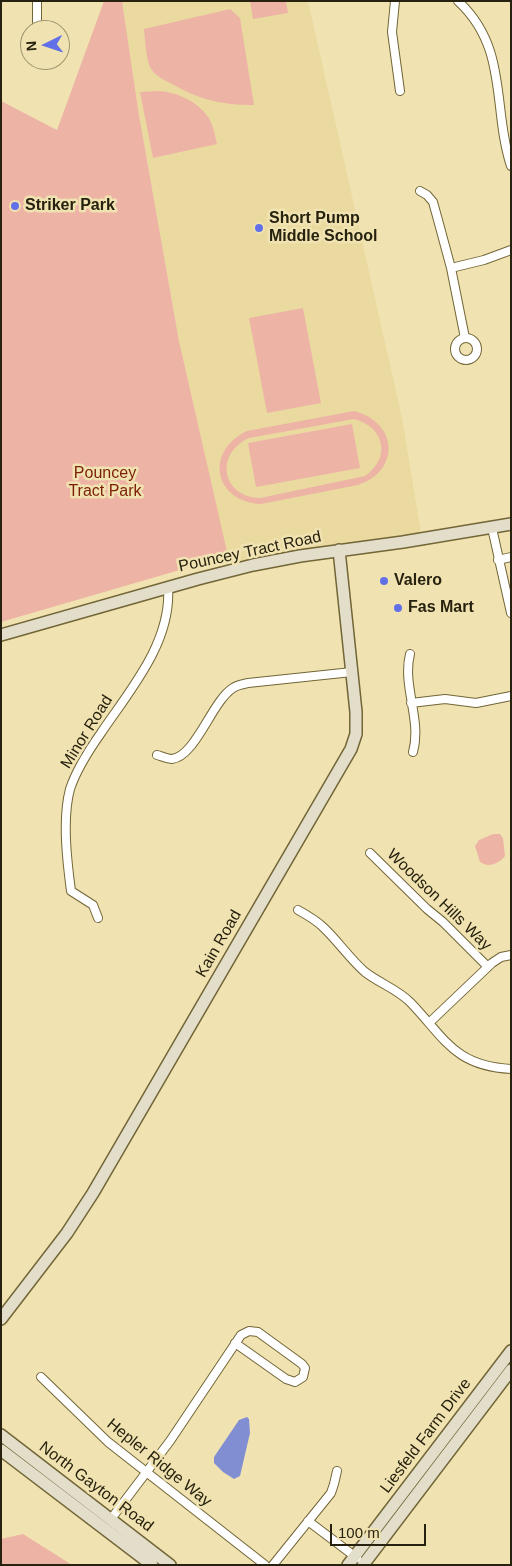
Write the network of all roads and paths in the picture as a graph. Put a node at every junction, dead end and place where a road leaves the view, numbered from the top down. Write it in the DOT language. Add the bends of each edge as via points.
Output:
graph roads {
  1 [pos="37,1"];
  2 [pos="395,1"];
  3 [pos="458,1"];
  4 [pos="37,20"];
  5 [pos="400,91"];
  6 [pos="511,166"];
  7 [pos="420,191"];
  8 [pos="511,250"];
  9 [pos="451,268"];
  10 [pos="465,338"];
  11 [pos="511,524"];
  12 [pos="492,528"];
  13 [pos="339,550"];
  14 [pos="511,557"];
  15 [pos="498,560"];
  16 [pos="168,587"];
  17 [pos="511,613"];
  18 [pos="1,635"];
  19 [pos="410,654"];
  20 [pos="352,672"];
  21 [pos="511,696"];
  22 [pos="411,703"];
  23 [pos="413,752"];
  24 [pos="157,755"];
  25 [pos="370,853"];
  26 [pos="298,910"];
  27 [pos="98,918"];
  28 [pos="511,955"];
  29 [pos="488,967"];
  30 [pos="429,1023"];
  31 [pos="511,1069"];
  32 [pos="1,1320"];
  33 [pos="235,1344"];
  34 [pos="510,1354"];
  35 [pos="511,1370"];
  36 [pos="41,1377"];
  37 [pos="1,1435"];
  38 [pos="1,1450"];
  39 [pos="337,1471"];
  40 [pos="146,1472"];
  41 [pos="111,1519"];
  42 [pos="308,1521"];
  43 [pos="351,1560"];
  44 [pos="365,1564"];
  45 [pos="152,1565"];
  46 [pos="170,1565"];
  47 [pos="265,1565"];
  48 [pos="274,1565"];
  1 -- 4 [label="street"];
  2 -- 5 [label="street" via="392,32"];
  3 -- 6 [label="street" via="477,24 493,59"];
  7 -- 9 [label="street" via="432,202"];
  8 -- 9 [label="street"];
  9 -- 10 [label="street"];
  11 -- 12 [label="street, Pouncey Tract Road"];
  12 -- 13 [label="street, Pouncey Tract Road"];
  12 -- 15 [label="street"];
  13 -- 16 [label="street, Pouncey Tract Road" via="253,565"];
  13 -- 20 [label="street, Kain Road"];
  14 -- 15 [label="street"];
  15 -- 17 [label="street"];
  16 -- 18 [label="street, Pouncey Tract Road"];
  16 -- 27 [label="street, Minor Road" via="168,614 152,654 84,758 69,796 67,845 71,891 92,905"];
  19 -- 22 [label="street"];
  20 -- 24 [label="street" via="234,687 222,698 190,747 171,759"];
  20 -- 32 [label="street, Kain Road" via="357,726 351,749 93,1193"];
  21 -- 22 [label="street" via="476,703 445,699"];
  22 -- 23 [label="street" via="415,739"];
  25 -- 29 [label="street, Woodson Hills Way"];
  26 -- 30 [label="street" via="323,927 365,972 408,1001"];
  28 -- 29 [label="street" via="501,957"];
  29 -- 30 [label="street"];
  30 -- 31 [label="street" via="460,1055 488,1067"];
  33 -- 33 [label="street" via="245,1332 258,1332 302,1364 304,1377 296,1382 286,1379"];
  33 -- 40 [label="street"];
  34 -- 43 [label="street, Liesfeld Farm Drive"];
  35 -- 44 [label="street, Liesfeld Farm Drive"];
  36 -- 40 [label="street, Hepler Ridge Way" via="108,1442"];
  37 -- 41 [label="street, North Gayton Road"];
  38 -- 45 [label="street, North Gayton Road"];
  39 -- 42 [label="street" via="333,1489"];
  40 -- 41 [label="street"];
  40 -- 47 [label="street, Hepler Ridge Way"];
  41 -- 46 [label="street, North Gayton Road"];
  42 -- 43 [label="street"];
  42 -- 48 [label="street"];
  43 -- 44 [label="street"];
}
